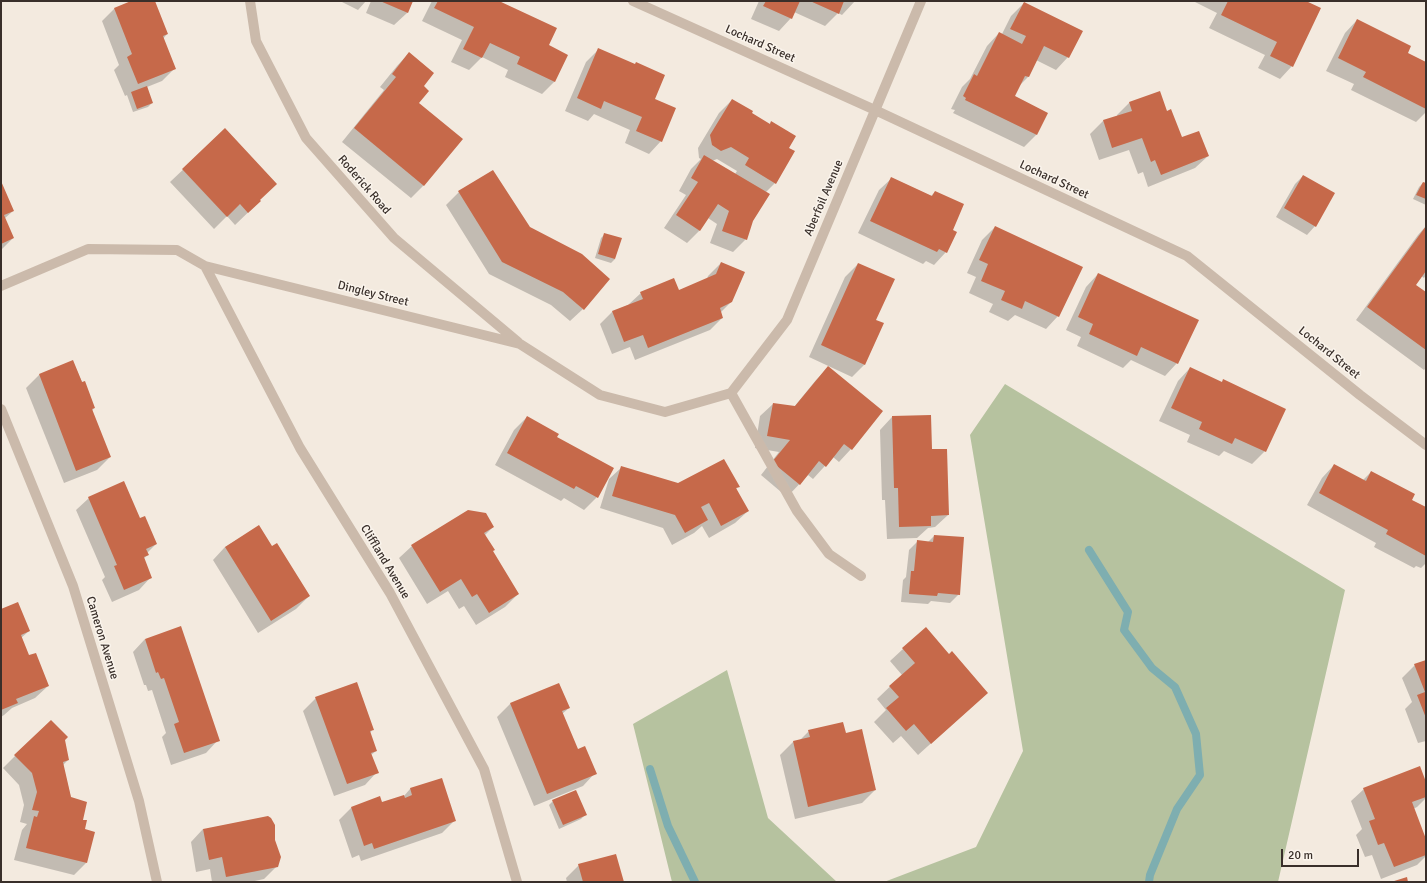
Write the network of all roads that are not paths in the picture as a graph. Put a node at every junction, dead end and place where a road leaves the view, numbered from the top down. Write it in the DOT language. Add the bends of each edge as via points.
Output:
graph roads {
  1 [pos="250,1"];
  2 [pos="633,1"];
  3 [pos="921,1"];
  4 [pos="875,110"];
  5 [pos="206,266"];
  6 [pos="1,286"];
  7 [pos="520,344"];
  8 [pos="731,394"];
  9 [pos="1,409"];
  10 [pos="1426,445"];
  11 [pos="861,576"];
  12 [pos="157,882"];
  13 [pos="517,882"];
  1 -- 7 [label="street, Roderick Road" via="256,41 306,138 394,238"];
  2 -- 4 [label="street, Lochard Street"];
  3 -- 4 [label="street, Aberfoil Avenue"];
  4 -- 8 [label="street, Aberfoil Avenue" via="787,320"];
  4 -- 10 [label="street, Lochard Street" via="1187,256"];
  5 -- 6 [label="street, Dingley Street" via="177,250 88,249"];
  5 -- 7 [label="street, Dingley Street"];
  5 -- 13 [label="street, Cliffland Avenue" via="300,448 390,594 484,769"];
  7 -- 8 [label="street, Dingley Street" via="600,395 665,412"];
  8 -- 11 [label="street" via="797,511 829,554"];
  9 -- 12 [label="street, Cameron Avenue" via="73,586 140,801"];
}
